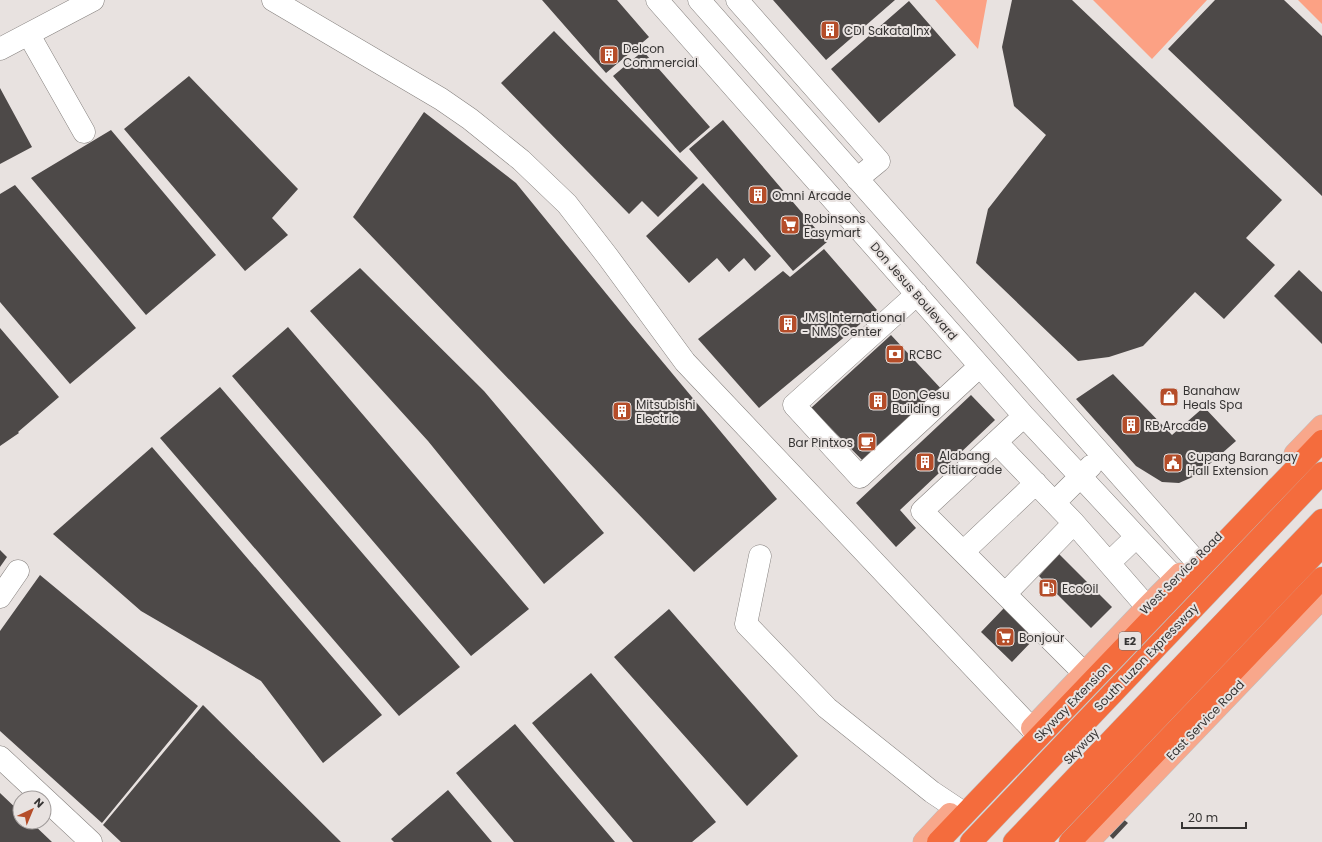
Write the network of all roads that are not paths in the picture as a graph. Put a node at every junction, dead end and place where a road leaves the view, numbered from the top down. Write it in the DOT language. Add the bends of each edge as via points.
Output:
graph roads {
  1 [pos="92,0"];
  2 [pos="273,0"];
  3 [pos="657,0"];
  4 [pos="699,0"];
  5 [pos="737,0"];
  6 [pos="29,35"];
  7 [pos="3,42"];
  8 [pos="84,132"];
  9 [pos="857,179"];
  10 [pos="887,213"];
  11 [pos="863,234"];
  12 [pos="917,294"];
  13 [pos="980,366"];
  14 [pos="1024,416"];
  15 [pos="1322,426"];
  16 [pos="1322,441"];
  17 [pos="996,442"];
  18 [pos="1102,455"];
  19 [pos="1322,473"];
  20 [pos="1081,476"];
  21 [pos="1036,483"];
  22 [pos="1322,494"];
  23 [pos="1055,502"];
  24 [pos="1322,520"];
  25 [pos="1074,523"];
  26 [pos="1136,537"];
  27 [pos="1322,546"];
  28 [pos="963,552"];
  29 [pos="760,556"];
  30 [pos="1195,560"];
  31 [pos="1109,563"];
  32 [pos="18,572"];
  33 [pos="1322,578"];
  34 [pos="1176,579"];
  35 [pos="1005,594"];
  36 [pos="0,597"];
  37 [pos="1322,598"];
  38 [pos="1147,607"];
  39 [pos="1084,673"];
  40 [pos="1032,729"];
  41 [pos="0,757"];
  42 [pos="35,790"];
  43 [pos="52,805"];
  44 [pos="956,808"];
  45 [pos="1093,840"];
  46 [pos="91,842"];
  47 [pos="924,842"];
  48 [pos="938,842"];
  49 [pos="972,842"];
  50 [pos="990,842"];
  51 [pos="1014,842"];
  52 [pos="1039,842"];
  53 [pos="1070,842"];
  1 -- 6 [label="street"];
  2 -- 40 [label="street" via="464,115 521,160 567,204 684,362"];
  3 -- 11 [label="street, Don Jesus Boulevard"];
  4 -- 9 [label="street"];
  5 -- 9 [label="street" via="879,161"];
  6 -- 7 [label="street"];
  6 -- 8 [label="street"];
  9 -- 10 [label="street"];
  10 -- 11 [label="street"];
  10 -- 18 [label="street"];
  11 -- 12 [label="street, Don Jesus Boulevard"];
  12 -- 13 [label="street, Don Jesus Boulevard"];
  12 -- 13 [label="street" via="794,405 860,477"];
  13 -- 14 [label="street, Don Jesus Boulevard"];
  14 -- 17 [label="street"];
  14 -- 20 [label="street, Don Jesus Boulevard"];
  15 -- 30 [label="main road, West Service Road"];
  16 -- 48 [label="highway, Skyway Extension / E2"];
  17 -- 21 [label="street"];
  17 -- 28 [label="street" via="922,511"];
  18 -- 20 [label="street"];
  18 -- 30 [label="street"];
  19 -- 49 [label="highway, South Luzon Expressway / E2"];
  20 -- 23 [label="street"];
  20 -- 26 [label="street, Don Jesus Boulevard"];
  21 -- 23 [label="street"];
  21 -- 28 [label="street"];
  22 -- 50 [label="highway, Skyway"];
  23 -- 25 [label="street"];
  24 -- 51 [label="highway, Skyway"];
  25 -- 31 [label="street"];
  25 -- 35 [label="street"];
  26 -- 31 [label="street"];
  26 -- 34 [label="street, Don Jesus Boulevard"];
  27 -- 52 [label="highway"];
  28 -- 35 [label="street"];
  29 -- 44 [label="street" via="746,624 827,708 932,792"];
  30 -- 34 [label="main road, West Service Road"];
  31 -- 38 [label="street"];
  32 -- 36 [label="street"];
  33 -- 53 [label="highway"];
  34 -- 38 [label="main road, West Service Road"];
  35 -- 39 [label="street"];
  37 -- 45 [label="main road, East Service Road"];
  38 -- 39 [label="main road, West Service Road"];
  39 -- 40 [label="main road, West Service Road"];
  40 -- 44 [label="main road, West Service Road"];
  41 -- 42 [label="street"];
  43 -- 46 [label="street"];
  44 -- 47 [label="main road, West Service Road"];
}
